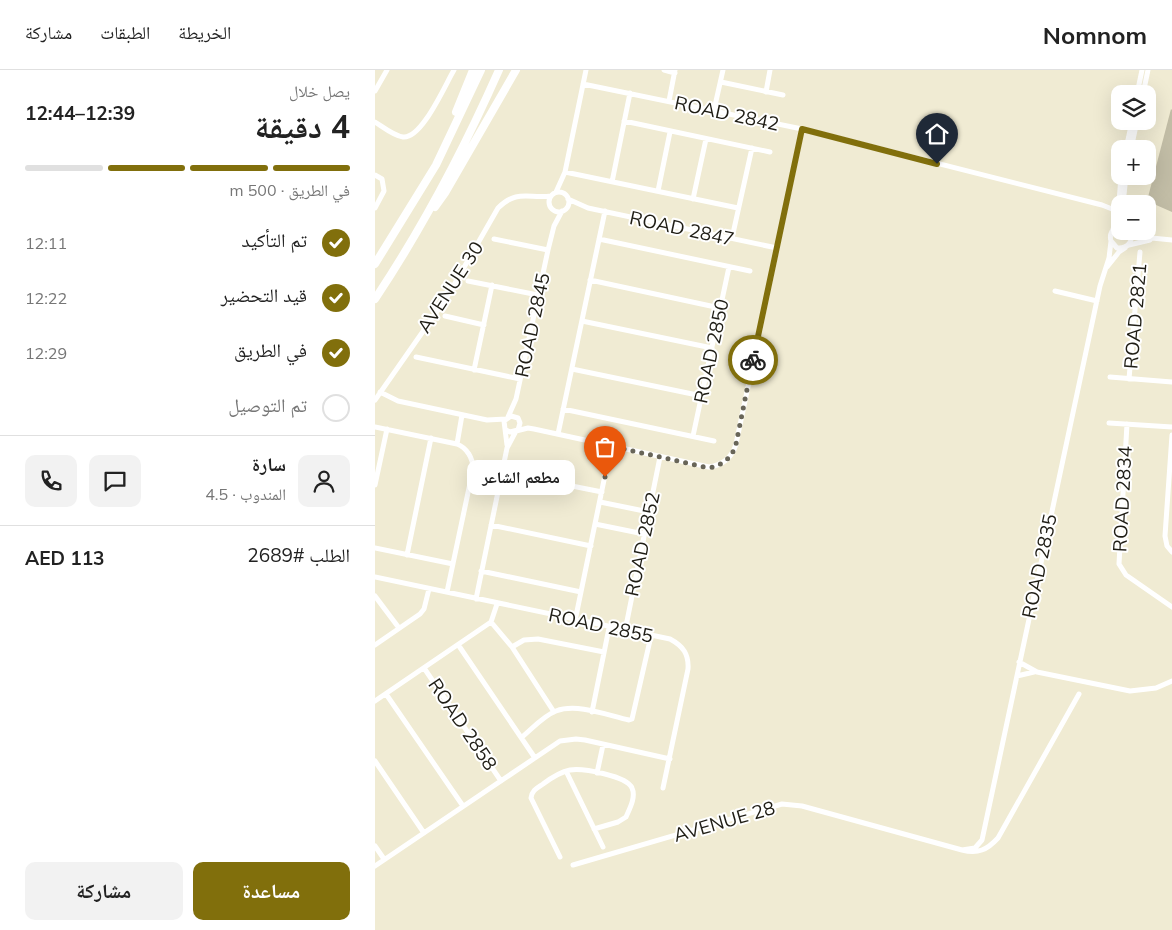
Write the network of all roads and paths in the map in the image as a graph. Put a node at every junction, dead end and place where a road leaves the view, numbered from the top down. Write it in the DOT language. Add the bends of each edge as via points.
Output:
graph roads {
  1 [pos="387,70"];
  2 [pos="454,70"];
  3 [pos="473,70"];
  4 [pos="481,70"];
  5 [pos="499,70"];
  6 [pos="516,70"];
  7 [pos="586,70"];
  8 [pos="664,70"];
  9 [pos="723,70"];
  10 [pos="770,70"];
  11 [pos="1142,70"];
  12 [pos="1148,70"];
  13 [pos="675,71"];
  14 [pos="721,82"];
  15 [pos="583,84"];
  16 [pos="1139,85"];
  17 [pos="1145,85"];
  18 [pos="375,90"];
  19 [pos="766,92"];
  20 [pos="630,93"];
  21 [pos="783,95"];
  22 [pos="669,101"];
  23 [pos="714,110"];
  24 [pos="624,121"];
  25 [pos="375,122"];
  26 [pos="802,129"];
  27 [pos="670,132"];
  28 [pos="706,139"];
  29 [pos="752,148"];
  30 [pos="770,152"];
  31 [pos="564,173"];
  32 [pos="375,175"];
  33 [pos="611,182"];
  34 [pos="420,190"];
  35 [pos="658,192"];
  36 [pos="553,194"];
  37 [pos="536,196"];
  38 [pos="566,196"];
  39 [pos="693,199"];
  40 [pos="1111,204"];
  41 [pos="1102,205"];
  42 [pos="551,206"];
  43 [pos="375,208"];
  44 [pos="588,208"];
  45 [pos="738,208"];
  46 [pos="564,209"];
  47 [pos="1111,209"];
  48 [pos="605,211"];
  49 [pos="554,226"];
  50 [pos="421,227"];
  51 [pos="1111,233"];
  52 [pos="732,238"];
  53 [pos="494,239"];
  54 [pos="599,239"];
  55 [pos="1156,239"];
  56 [pos="1131,240"];
  57 [pos="1149,240"];
  58 [pos="1172,240"];
  59 [pos="1111,242"];
  60 [pos="1128,246"];
  61 [pos="777,248"];
  62 [pos="548,250"];
  63 [pos="1140,252"];
  64 [pos="375,264"];
  65 [pos="729,267"];
  66 [pos="1105,269"];
  67 [pos="750,271"];
  68 [pos="591,280"];
  69 [pos="468,281"];
  70 [pos="493,285"];
  71 [pos="1055,291"];
  72 [pos="538,295"];
  73 [pos="375,299"];
  74 [pos="1097,301"];
  75 [pos="720,308"];
  76 [pos="445,316"];
  77 [pos="582,321"];
  78 [pos="483,325"];
  79 [pos="711,348"];
  80 [pos="416,357"];
  81 [pos="572,369"];
  82 [pos="474,370"];
  83 [pos="1110,377"];
  84 [pos="520,379"];
  85 [pos="1129,379"];
  86 [pos="1172,382"];
  87 [pos="380,392"];
  88 [pos="702,396"];
  89 [pos="516,399"];
  90 [pos="375,400"];
  91 [pos="563,409"];
  92 [pos="463,415"];
  93 [pos="507,418"];
  94 [pos="518,419"];
  95 [pos="487,420"];
  96 [pos="1109,423"];
  97 [pos="1127,424"];
  98 [pos="375,427"];
  99 [pos="1172,427"];
  100 [pos="387,429"];
  101 [pos="505,429"];
  102 [pos="534,429"];
  103 [pos="516,432"];
  104 [pos="558,434"];
  105 [pos="1172,435"];
  106 [pos="693,436"];
  107 [pos="431,438"];
  108 [pos="714,441"];
  109 [pos="457,444"];
  110 [pos="611,446"];
  111 [pos="507,448"];
  112 [pos="660,457"];
  113 [pos="502,472"];
  114 [pos="1170,472"];
  115 [pos="375,485"];
  116 [pos="602,492"];
  117 [pos="600,502"];
  118 [pos="649,512"];
  119 [pos="1165,516"];
  120 [pos="1172,517"];
  121 [pos="595,524"];
  122 [pos="491,525"];
  123 [pos="644,534"];
  124 [pos="591,546"];
  125 [pos="375,548"];
  126 [pos="1172,552"];
  127 [pos="407,555"];
  128 [pos="453,564"];
  129 [pos="481,571"];
  130 [pos="375,578"];
  131 [pos="429,589"];
  132 [pos="447,592"];
  133 [pos="581,592"];
  134 [pos="375,596"];
  135 [pos="476,599"];
  136 [pos="497,604"];
  137 [pos="1172,607"];
  138 [pos="575,621"];
  139 [pos="491,622"];
  140 [pos="399,628"];
  141 [pos="609,628"];
  142 [pos="625,631"];
  143 [pos="651,636"];
  144 [pos="375,645"];
  145 [pos="459,646"];
  146 [pos="512,647"];
  147 [pos="604,652"];
  148 [pos="1019,662"];
  149 [pos="424,668"];
  150 [pos="1037,672"];
  151 [pos="1017,676"];
  152 [pos="1172,681"];
  153 [pos="386,694"];
  154 [pos="1079,694"];
  155 [pos="375,701"];
  156 [pos="554,712"];
  157 [pos="592,712"];
  158 [pos="522,737"];
  159 [pos="603,745"];
  160 [pos="535,758"];
  161 [pos="670,759"];
  162 [pos="375,761"];
  163 [pos="566,771"];
  164 [pos="597,773"];
  165 [pos="501,781"];
  166 [pos="663,788"];
  167 [pos="463,806"];
  168 [pos="594,829"];
  169 [pos="424,833"];
  170 [pos="375,846"];
  171 [pos="603,847"];
  172 [pos="962,850"];
  173 [pos="560,857"];
  174 [pos="384,859"];
  175 [pos="573,865"];
  176 [pos="375,866"];
  1 -- 18 [label="street"];
  2 -- 25 [label="street" via="423,125 415,133 400,136"];
  3 -- 34 [label="highway"];
  4 -- 34 [label="highway" via="436,165"];
  5 -- 50 [label="highway"];
  6 -- 50 [label="highway" via="445,193"];
  7 -- 15 [label="street"];
  8 -- 13 [label="street"];
  9 -- 14 [label="street"];
  10 -- 19 [label="street"];
  11 -- 16 [label="street"];
  12 -- 17 [label="street"];
  13 -- 22 [label="street"];
  14 -- 19 [label="street"];
  14 -- 23 [label="street"];
  15 -- 20 [label="street, ROAD 2842"];
  15 -- 31 [label="street"];
  19 -- 21 [label="street"];
  20 -- 22 [label="street, ROAD 2842"];
  20 -- 24 [label="street"];
  22 -- 23 [label="street, ROAD 2842"];
  23 -- 26 [label="street, ROAD 2842"];
  24 -- 27 [label="street, ROAD 2842"];
  24 -- 33 [label="street"];
  26 -- 41 [label="street, ROAD 2842"];
  26 -- 61 [label="street"];
  27 -- 28 [label="street, ROAD 2842"];
  27 -- 35 [label="street"];
  28 -- 29 [label="street, ROAD 2842"];
  28 -- 39 [label="street"];
  29 -- 30 [label="street, ROAD 2842"];
  29 -- 45 [label="street"];
  31 -- 33 [label="street"];
  31 -- 36 [label="street"];
  31 -- 38 [label="street"];
  32 -- 43 [label="street" via="382,179 384,188"];
  33 -- 35 [label="street"];
  34 -- 64 [label="highway"];
  35 -- 39 [label="street"];
  36 -- 37 [label="street, AVENUE 30"];
  36 -- 38 [label="street, AVENUE 30"];
  36 -- 42 [label="street"];
  37 -- 42 [label="street"];
  37 -- 87 [label="street, AVENUE 30" via="514,197 498,208 447,296"];
  38 -- 44 [label="street, ROAD 2847"];
  38 -- 46 [label="street, ROAD 2845"];
  39 -- 45 [label="street"];
  40 -- 41 [label="street, ROAD 2842"];
  41 -- 47 [label="street, ROAD 2842"];
  42 -- 46 [label="street, ROAD 2847"];
  42 -- 49 [label="street, ROAD 2845"];
  44 -- 46 [label="street, ROAD 2847"];
  44 -- 48 [label="street, ROAD 2847"];
  45 -- 52 [label="street"];
  46 -- 49 [label="street, ROAD 2845"];
  48 -- 52 [label="street, ROAD 2847"];
  48 -- 54 [label="street"];
  49 -- 62 [label="street, ROAD 2845"];
  50 -- 73 [label="highway"];
  51 -- 59 [label="street, ROAD 2835"];
  52 -- 61 [label="street, ROAD 2847"];
  53 -- 62 [label="street, ROAD 2845"];
  54 -- 65 [label="street"];
  54 -- 68 [label="street"];
  55 -- 58 [label="street"];
  56 -- 60 [label="street"];
  57 -- 60 [label="street"];
  59 -- 60 [label="street" via="1117,248"];
  59 -- 66 [label="street, ROAD 2835"];
  60 -- 66 [label="street, ROAD 2835"];
  61 -- 112 [label="street" via="734,452 724,463 709,468"];
  62 -- 72 [label="street, ROAD 2845"];
  63 -- 85 [label="street, ROAD 2821"];
  65 -- 67 [label="street"];
  65 -- 75 [label="street, ROAD 2850"];
  66 -- 74 [label="street, ROAD 2835"];
  68 -- 75 [label="street"];
  68 -- 77 [label="street"];
  69 -- 70 [label="street"];
  70 -- 72 [label="street"];
  70 -- 78 [label="street"];
  71 -- 74 [label="street"];
  72 -- 84 [label="street, ROAD 2845"];
  74 -- 148 [label="street, ROAD 2835"];
  75 -- 79 [label="street, ROAD 2850"];
  76 -- 78 [label="street"];
  77 -- 79 [label="street"];
  77 -- 81 [label="street"];
  78 -- 82 [label="street"];
  79 -- 88 [label="street, ROAD 2850"];
  80 -- 82 [label="street"];
  81 -- 88 [label="street"];
  81 -- 91 [label="street"];
  82 -- 84 [label="street"];
  83 -- 85 [label="street"];
  84 -- 89 [label="street, ROAD 2845"];
  85 -- 86 [label="street"];
  87 -- 90 [label="street, AVENUE 30"];
  87 -- 92 [label="street" via="398,401"];
  88 -- 106 [label="street, ROAD 2850"];
  89 -- 93 [label="street, ROAD 2845"];
  89 -- 94 [label="street, ROAD 2845"];
  91 -- 104 [label="street"];
  91 -- 106 [label="street"];
  92 -- 95 [label="street"];
  92 -- 109 [label="street"];
  93 -- 94 [label="street"];
  93 -- 95 [label="street"];
  93 -- 101 [label="street"];
  94 -- 102 [label="street"];
  94 -- 103 [label="street"];
  95 -- 101 [label="street"];
  96 -- 97 [label="street, ROAD 2834"];
  97 -- 99 [label="street, ROAD 2834"];
  97 -- 137 [label="street, ROAD 2834" via="1120,569"];
  98 -- 100 [label="street"];
  100 -- 107 [label="street"];
  100 -- 115 [label="street"];
  101 -- 103 [label="street"];
  101 -- 111 [label="street"];
  102 -- 103 [label="street"];
  102 -- 104 [label="street"];
  103 -- 111 [label="street"];
  104 -- 110 [label="street"];
  105 -- 114 [label="street"];
  106 -- 108 [label="street"];
  107 -- 109 [label="street"];
  107 -- 127 [label="street"];
  109 -- 128 [label="street" via="470,456 473,469"];
  110 -- 112 [label="street"];
  110 -- 116 [label="street"];
  111 -- 113 [label="street"];
  112 -- 118 [label="street, ROAD 2852"];
  113 -- 116 [label="street"];
  113 -- 122 [label="street"];
  114 -- 119 [label="street"];
  116 -- 117 [label="street"];
  117 -- 118 [label="street"];
  117 -- 121 [label="street"];
  118 -- 123 [label="street, ROAD 2852"];
  119 -- 120 [label="street"];
  119 -- 126 [label="street" via="1165,541"];
  121 -- 123 [label="street"];
  121 -- 124 [label="street"];
  122 -- 124 [label="street"];
  122 -- 129 [label="street"];
  123 -- 142 [label="street, ROAD 2852"];
  124 -- 133 [label="street"];
  125 -- 127 [label="street"];
  127 -- 128 [label="street"];
  128 -- 132 [label="street"];
  129 -- 133 [label="street"];
  129 -- 135 [label="street"];
  130 -- 131 [label="street, ROAD 2855"];
  131 -- 132 [label="street, ROAD 2855"];
  131 -- 140 [label="street" via="424,609"];
  132 -- 135 [label="street, ROAD 2855"];
  133 -- 138 [label="street"];
  134 -- 140 [label="street"];
  135 -- 136 [label="street, ROAD 2855"];
  136 -- 138 [label="street, ROAD 2855"];
  136 -- 139 [label="street"];
  138 -- 141 [label="street, ROAD 2855"];
  139 -- 145 [label="street, ROAD 2858"];
  139 -- 146 [label="street"];
  140 -- 144 [label="street"];
  141 -- 142 [label="street, ROAD 2855"];
  141 -- 147 [label="street"];
  142 -- 143 [label="street, ROAD 2855"];
  143 -- 157 [label="street" via="632,719"];
  143 -- 161 [label="street, ROAD 2855" via="678,643 689,660"];
  145 -- 149 [label="street, ROAD 2858"];
  145 -- 158 [label="street"];
  146 -- 147 [label="street" via="524,640 538,639"];
  146 -- 156 [label="street"];
  147 -- 157 [label="street"];
  148 -- 150 [label="street"];
  148 -- 151 [label="street, ROAD 2835"];
  149 -- 153 [label="street, ROAD 2858"];
  149 -- 165 [label="street, ROAD 2858"];
  150 -- 151 [label="street"];
  150 -- 152 [label="street" via="1130,691 1156,688"];
  151 -- 172 [label="street, ROAD 2835" via="982,840 975,848"];
  153 -- 155 [label="street, ROAD 2858"];
  153 -- 167 [label="street"];
  154 -- 172 [label="street, AVENUE 28" via="998,838 979,852"];
  156 -- 157 [label="street" via="574,709"];
  156 -- 158 [label="street"];
  158 -- 160 [label="street"];
  159 -- 160 [label="street" via="576,739 560,741"];
  159 -- 161 [label="street"];
  159 -- 164 [label="street"];
  160 -- 165 [label="street"];
  161 -- 166 [label="street, ROAD 2855"];
  162 -- 169 [label="street"];
  163 -- 164 [label="street"];
  163 -- 168 [label="street"];
  163 -- 173 [label="street" via="550,778 531,794"];
  164 -- 168 [label="street" via="624,780 630,784 633,794 626,817"];
  165 -- 167 [label="street"];
  167 -- 169 [label="street"];
  168 -- 171 [label="street"];
  169 -- 174 [label="street"];
  170 -- 174 [label="street"];
  172 -- 175 [label="street, AVENUE 28" via="808,808 782,804"];
  174 -- 176 [label="street"];
}
